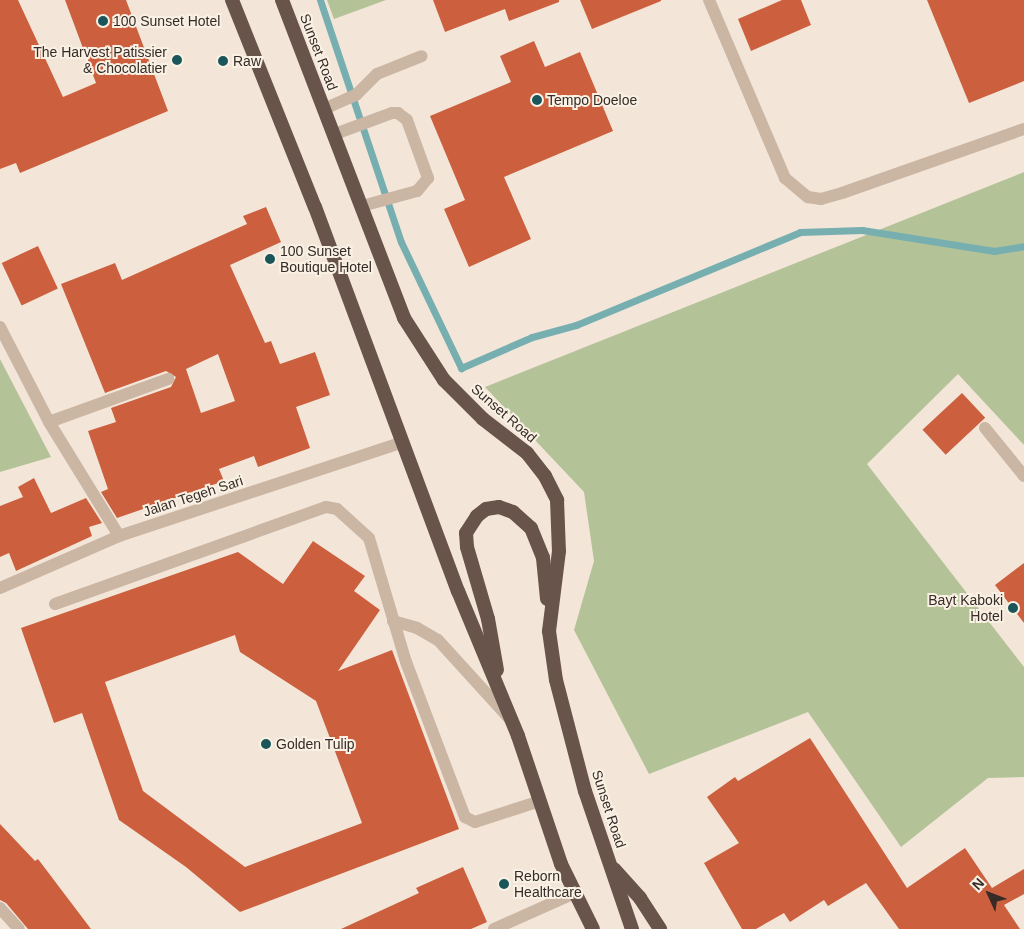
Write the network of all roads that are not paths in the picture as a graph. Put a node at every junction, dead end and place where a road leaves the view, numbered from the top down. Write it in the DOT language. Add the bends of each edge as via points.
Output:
graph roads {
  1 [pos="232,0"];
  2 [pos="282,0"];
  3 [pos="710,0"];
  4 [pos="422,56"];
  5 [pos="324,109"];
  6 [pos="1024,129"];
  7 [pos="335,134"];
  8 [pos="362,206"];
  9 [pos="0,327"];
  10 [pos="168,379"];
  11 [pos="49,422"];
  12 [pos="985,428"];
  13 [pos="401,443"];
  14 [pos="1024,476"];
  15 [pos="119,536"];
  16 [pos="0,588"];
  17 [pos="55,604"];
  18 [pos="393,620"];
  19 [pos="549,631"];
  20 [pos="501,693"];
  21 [pos="513,723"];
  22 [pos="540,801"];
  23 [pos="609,863"];
  24 [pos="575,893"];
  25 [pos="0,908"];
  26 [pos="19,929"];
  27 [pos="494,929"];
  28 [pos="593,929"];
  29 [pos="632,929"];
  30 [pos="660,929"];
  1 -- 13 [label="highway" via="315,207"];
  2 -- 5 [label="highway, Sunset Road"];
  3 -- 6 [label="street" via="785,178 808,197 821,199 842,193"];
  4 -- 5 [label="street" via="377,74 356,95"];
  5 -- 7 [label="highway, Sunset Road"];
  7 -- 8 [label="highway, Sunset Road"];
  7 -- 8 [label="street" via="392,113 398,113 407,120 428,178 417,191"];
  8 -- 19 [label="highway, Sunset Road" via="404,318 427,355 465,402 527,453 545,476 557,500 559,551"];
  9 -- 11 [label="street"];
  10 -- 11 [label="street"];
  11 -- 15 [label="street"];
  12 -- 14 [label="street"];
  13 -- 15 [label="street, Jalan Tegeh Sari"];
  13 -- 20 [label="highway"];
  15 -- 16 [label="street, Jalan Tegeh Sari"];
  17 -- 18 [label="street" via="326,507 348,516 369,538"];
  18 -- 21 [label="street" via="418,628 438,640"];
  18 -- 22 [label="street" via="465,817 475,822"];
  19 -- 20 [label="highway" via="543,558 531,528 513,512 499,507 486,509 476,516 466,533 488,618"];
  19 -- 23 [label="highway, Sunset Road" via="568,732"];
  20 -- 21 [label="highway"];
  21 -- 22 [label="highway"];
  22 -- 24 [label="highway" via="552,841"];
  23 -- 29 [label="highway, Sunset Road"];
  23 -- 30 [label="highway" via="640,898"];
  24 -- 27 [label="street"];
  24 -- 28 [label="highway"];
  25 -- 26 [label="street"];
}
